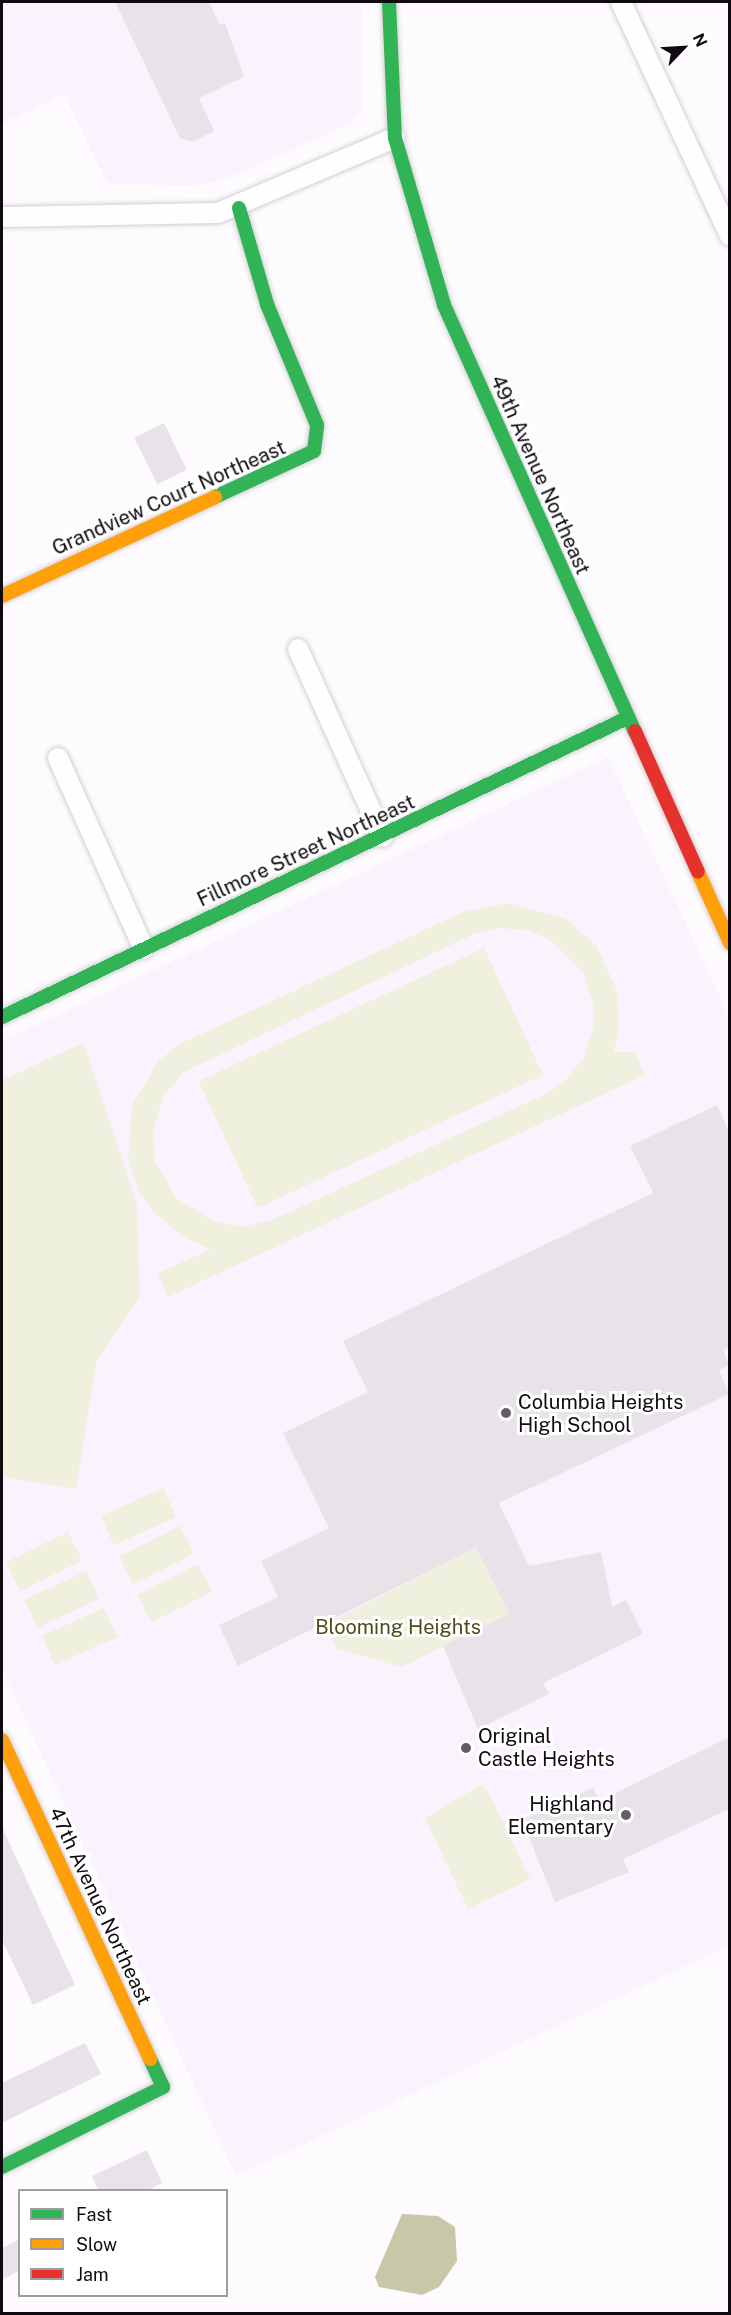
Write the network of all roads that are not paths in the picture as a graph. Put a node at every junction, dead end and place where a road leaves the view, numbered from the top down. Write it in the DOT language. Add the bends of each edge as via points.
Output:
graph roads {
  1 [pos="389,2"];
  2 [pos="621,2"];
  3 [pos="396,138"];
  4 [pos="239,208"];
  5 [pos="2,217"];
  6 [pos="729,236"];
  7 [pos="2,596"];
  8 [pos="298,649"];
  9 [pos="626,719"];
  10 [pos="58,758"];
  11 [pos="382,837"];
  12 [pos="729,943"];
  13 [pos="144,949"];
  14 [pos="2,1017"];
  15 [pos="2,1740"];
  16 [pos="2,2167"];
  1 -- 3 [label="street, 49th Avenue Northeast"];
  2 -- 6 [label="street"];
  3 -- 4 [label="street"];
  3 -- 9 [label="street, 49th Avenue Northeast" via="405,183 444,305"];
  4 -- 5 [label="street" via="182,216"];
  4 -- 7 [label="street, Grandview Court Northeast" via="267,304 317,425 314,451"];
  8 -- 11 [label="street"];
  9 -- 11 [label="street, Fillmore Street Northeast"];
  9 -- 12 [label="street, 49th Avenue Northeast"];
  10 -- 13 [label="street"];
  11 -- 13 [label="street, Fillmore Street Northeast"];
  13 -- 14 [label="street, Fillmore Street Northeast"];
  15 -- 16 [label="street, 47th Avenue Northeast" via="163,2087"];
}
